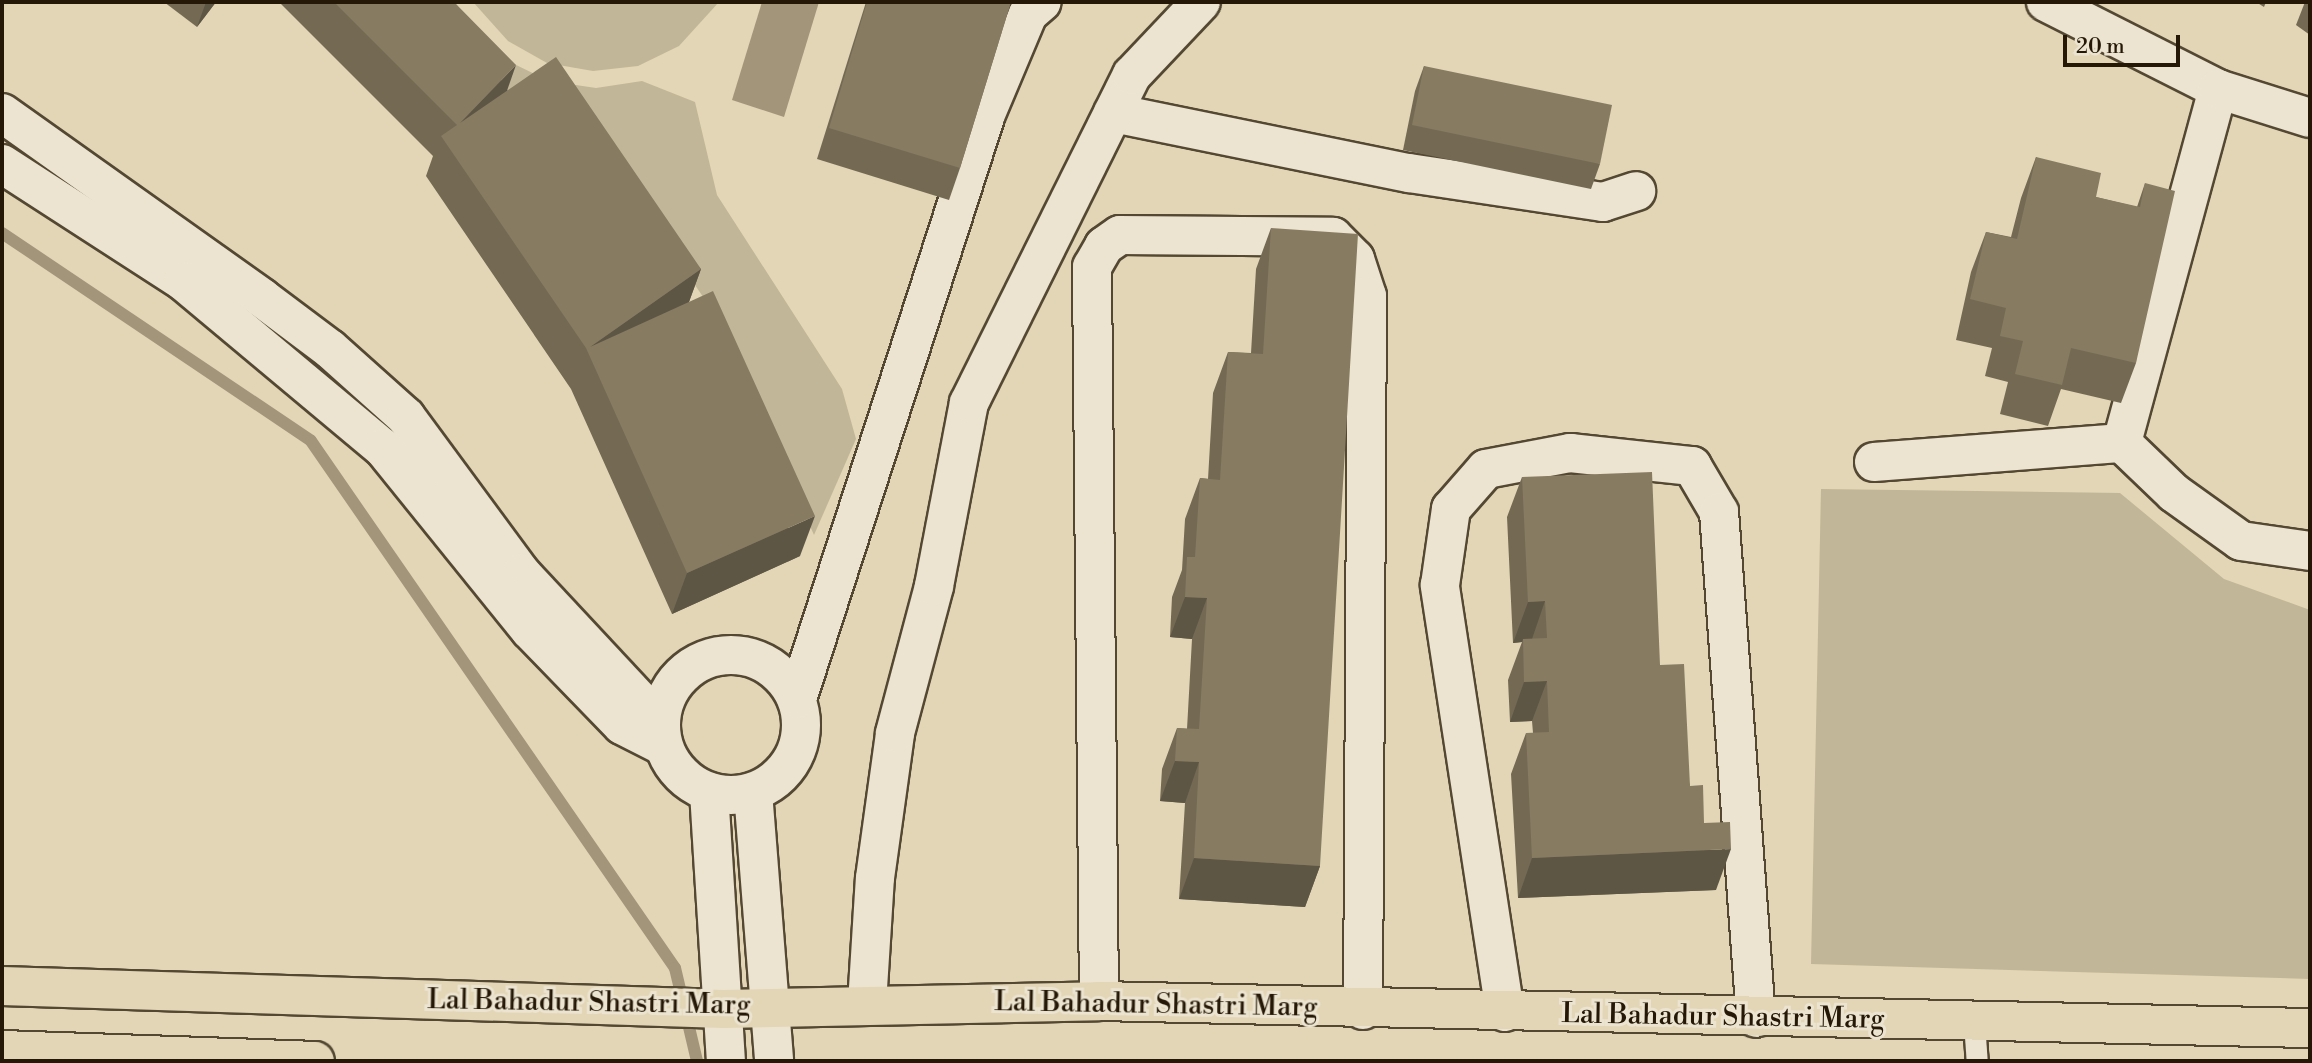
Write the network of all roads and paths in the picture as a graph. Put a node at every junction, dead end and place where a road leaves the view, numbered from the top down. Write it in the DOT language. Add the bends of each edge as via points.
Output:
graph roads {
  1 [pos="1042,2"];
  2 [pos="1201,2"];
  3 [pos="2046,2"];
  4 [pos="2218,89"];
  5 [pos="2,113"];
  6 [pos="1112,113"];
  7 [pos="2310,118"];
  8 [pos="2,164"];
  9 [pos="1636,191"];
  10 [pos="2122,443"];
  11 [pos="1874,462"];
  12 [pos="2310,551"];
  13 [pos="797,699"];
  14 [pos="662,734"];
  15 [pos="709,792"];
  16 [pos="753,792"];
  17 [pos="2,986"];
  18 [pos="1099,1001"];
  19 [pos="867,1004"];
  20 [pos="770,1008"];
  21 [pos="714,1009"];
  22 [pos="1363,1010"];
  23 [pos="1505,1012"];
  24 [pos="1756,1018"];
  25 [pos="1974,1022"];
  26 [pos="2310,1028"];
  27 [pos="2,1050"];
  28 [pos="315,1061"];
  29 [pos="726,1061"];
  30 [pos="774,1061"];
  31 [pos="1977,1061"];
  1 -- 13 [label="street" via="1027,15 986,114"];
  2 -- 6 [label="street" via="1132,75"];
  3 -- 4 [label="street"];
  4 -- 7 [label="street"];
  4 -- 10 [label="street"];
  5 -- 14 [label="street" via="262,298 406,417 521,573"];
  6 -- 9 [label="street" via="1461,181 1603,202"];
  6 -- 19 [label="street" via="970,403 934,586 895,733 876,878"];
  8 -- 14 [label="street" via="183,281 383,448 530,630 622,725"];
  10 -- 11 [label="street"];
  10 -- 12 [label="street" via="2175,493 2241,541"];
  13 -- 14 [label="street" via="785,678 766,663 743,654 719,655 696,663 677,678 665,698"];
  13 -- 16 [label="street" via="802,723 798,747 788,767"];
  14 -- 15 [label="street" via="674,766"];
  15 -- 16 [label="street"];
  15 -- 21 [label="street"];
  16 -- 20 [label="street"];
  17 -- 21 [label="main road, Lal Bahadur Shastri Marg"];
  18 -- 19 [label="main road, Lal Bahadur Shastri Marg"];
  18 -- 22 [label="main road, Lal Bahadur Shastri Marg"];
  18 -- 22 [label="street" via="1092,267 1104,246 1120,235 1333,237 1355,259 1367,296"];
  19 -- 20 [label="main road, Lal Bahadur Shastri Marg"];
  20 -- 21 [label="main road, Lal Bahadur Shastri Marg"];
  20 -- 30 [label="street"];
  21 -- 29 [label="street"];
  22 -- 23 [label="main road, Lal Bahadur Shastri Marg"];
  23 -- 24 [label="main road, Lal Bahadur Shastri Marg"];
  23 -- 24 [label="street" via="1440,585 1451,509 1486,469 1570,453 1692,466 1719,512"];
  24 -- 25 [label="main road, Lal Bahadur Shastri Marg"];
  25 -- 26 [label="main road, Lal Bahadur Shastri Marg"];
  25 -- 31 [label="lane"];
  27 -- 28 [label="main road"];
}
